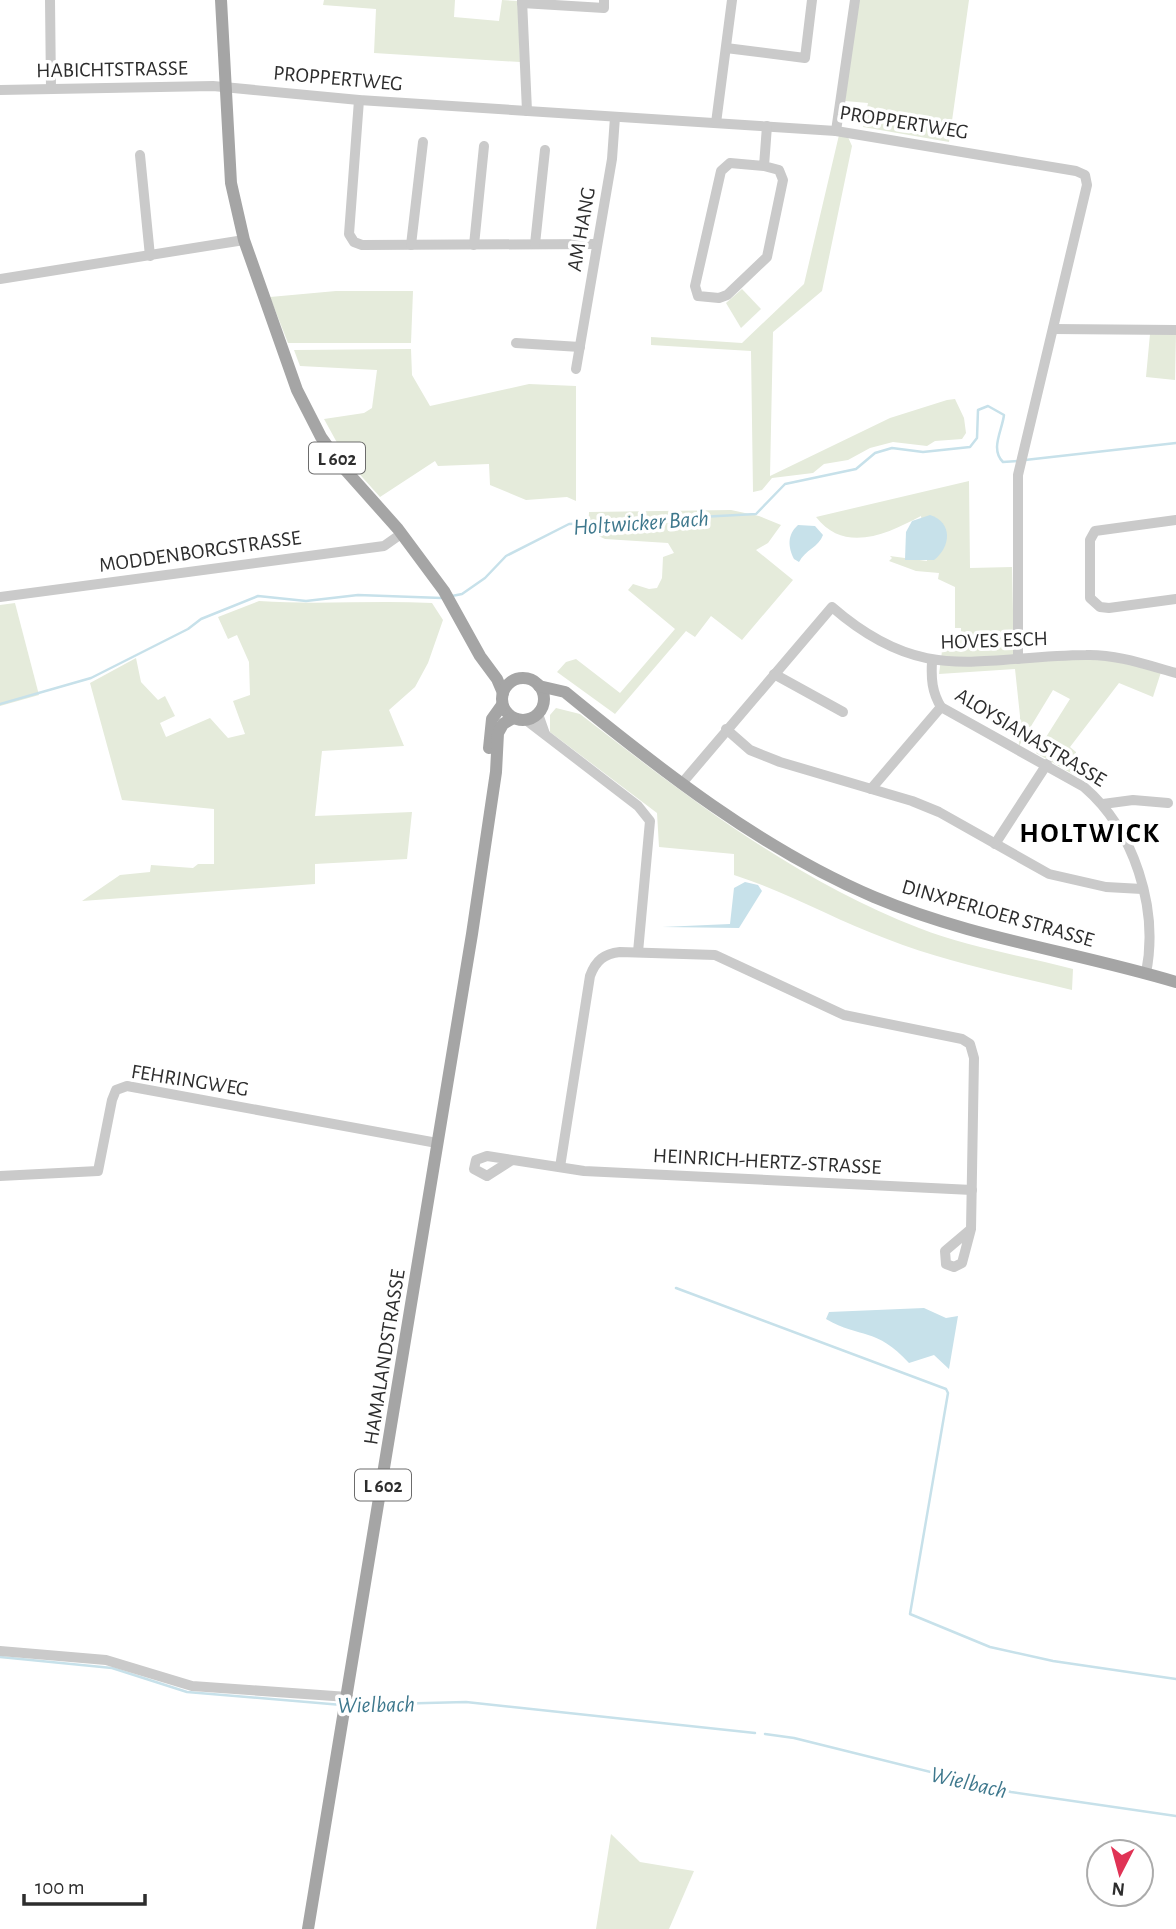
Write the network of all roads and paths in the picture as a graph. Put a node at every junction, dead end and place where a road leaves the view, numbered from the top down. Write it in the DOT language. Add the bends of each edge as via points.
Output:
graph roads {
  1 [pos="50,0"];
  2 [pos="221,0"];
  3 [pos="604,0"];
  4 [pos="732,0"];
  5 [pos="812,0"];
  6 [pos="855,0"];
  7 [pos="522,1"];
  8 [pos="726,48"];
  9 [pos="224,88"];
  10 [pos="51,89"];
  11 [pos="0,90"];
  12 [pos="359,100"];
  13 [pos="527,111"];
  14 [pos="615,117"];
  15 [pos="716,123"];
  16 [pos="767,126"];
  17 [pos="836,131"];
  18 [pos="423,142"];
  19 [pos="484,146"];
  20 [pos="545,150"];
  21 [pos="139,155"];
  22 [pos="764,166"];
  23 [pos="244,240"];
  24 [pos="535,244"];
  25 [pos="597,244"];
  26 [pos="411,245"];
  27 [pos="474,245"];
  28 [pos="150,256"];
  29 [pos="0,279"];
  30 [pos="1053,329"];
  31 [pos="1176,330"];
  32 [pos="516,343"];
  33 [pos="580,347"];
  34 [pos="576,369"];
  35 [pos="1176,520"];
  36 [pos="401,534"];
  37 [pos="0,597"];
  38 [pos="1176,599"];
  39 [pos="473,641"];
  40 [pos="1018,659"];
  41 [pos="932,662"];
  42 [pos="1176,673"];
  43 [pos="774,674"];
  44 [pos="514,680"];
  45 [pos="539,686"];
  46 [pos="503,699"];
  47 [pos="575,699"];
  48 [pos="941,707"];
  49 [pos="843,712"];
  50 [pos="530,714"];
  51 [pos="726,729"];
  52 [pos="1047,764"];
  53 [pos="683,782"];
  54 [pos="871,789"];
  55 [pos="492,790"];
  56 [pos="1168,803"];
  57 [pos="1103,804"];
  58 [pos="995,844"];
  59 [pos="1142,889"];
  60 [pos="638,951"];
  61 [pos="1146,973"];
  62 [pos="1176,982"];
  63 [pos="438,1143"];
  64 [pos="512,1160"];
  65 [pos="560,1167"];
  66 [pos="0,1176"];
  67 [pos="972,1191"];
  68 [pos="971,1229"];
  69 [pos="0,1651"];
  70 [pos="347,1701"];
  71 [pos="308,1929"];
  1 -- 10 [label="street"];
  2 -- 9 [label="main road, L 602"];
  3 -- 7 [label="street" via="604,8"];
  4 -- 8 [label="street"];
  5 -- 8 [label="street" via="805,58"];
  6 -- 17 [label="street"];
  7 -- 13 [label="street"];
  8 -- 15 [label="street"];
  9 -- 10 [label="street, HABICHTSTRASSE"];
  9 -- 12 [label="street, PROPPERTWEG"];
  9 -- 23 [label="main road, L 602" via="231,183"];
  10 -- 11 [label="street, HABICHTSTRASSE"];
  12 -- 13 [label="street, PROPPERTWEG"];
  12 -- 26 [label="street" via="348,234 362,245"];
  13 -- 14 [label="street, PROPPERTWEG"];
  14 -- 15 [label="street, PROPPERTWEG"];
  14 -- 25 [label="street, AM HANG"];
  15 -- 16 [label="street, PROPPERTWEG"];
  16 -- 17 [label="street, PROPPERTWEG"];
  16 -- 22 [label="street"];
  17 -- 30 [label="street, PROPPERTWEG" via="1085,175 1087,185"];
  18 -- 26 [label="street"];
  19 -- 27 [label="street"];
  20 -- 24 [label="street"];
  21 -- 28 [label="street"];
  22 -- 22 [label="street" via="730,163 723,167 695,286 698,296 727,295 767,257 783,180 779,170"];
  23 -- 28 [label="street"];
  23 -- 36 [label="main road, L 602" via="307,411 354,481"];
  24 -- 25 [label="street"];
  24 -- 27 [label="street"];
  25 -- 33 [label="street, AM HANG"];
  26 -- 27 [label="street"];
  28 -- 29 [label="street"];
  30 -- 31 [label="street"];
  30 -- 40 [label="street, PROPPERTWEG" via="1018,475"];
  32 -- 33 [label="street"];
  33 -- 34 [label="street, AM HANG"];
  35 -- 38 [label="street" via="1095,531 1090,540 1090,598 1094,603 1109,608"];
  36 -- 37 [label="street, MODDENBORGSTRASSE" via="384,546"];
  36 -- 39 [label="main road, L 602" via="444,591"];
  39 -- 44 [label="main road, L 602"];
  39 -- 46 [label="main road" via="498,679"];
  40 -- 41 [label="street, HOVES ESCH"];
  40 -- 42 [label="street, HOVES ESCH" via="1088,654"];
  41 -- 43 [label="street, HOVES ESCH" via="871,636 832,607"];
  41 -- 48 [label="street, ALOYSIANASTRASSE" via="931,678"];
  43 -- 49 [label="street"];
  43 -- 51 [label="street, HOVES ESCH"];
  44 -- 45 [label="main road, DINXPERLOER STRASSE" via="531,679"];
  44 -- 46 [label="main road, L 602"];
  45 -- 47 [label="main road, DINXPERLOER STRASSE"];
  45 -- 50 [label="main road"];
  46 -- 50 [label="main road"];
  46 -- 55 [label="main road, HAMALANDSTRASSE / L 602" via="489,727"];
  47 -- 50 [label="main road" via="554,696"];
  47 -- 53 [label="main road, DINXPERLOER STRASSE"];
  48 -- 52 [label="street, ALOYSIANASTRASSE"];
  48 -- 54 [label="street"];
  50 -- 55 [label="main road, HAMALANDSTRASSE / L 602" via="503,724 498,733"];
  50 -- 60 [label="street" via="547,737 638,806 650,821"];
  51 -- 53 [label="street, HOVES ESCH"];
  51 -- 54 [label="street" via="750,750"];
  52 -- 57 [label="street, ALOYSIANASTRASSE"];
  52 -- 58 [label="street"];
  53 -- 61 [label="main road, DINXPERLOER STRASSE" via="791,855 874,897 989,935"];
  54 -- 58 [label="street" via="939,812"];
  55 -- 63 [label="main road, HAMALANDSTRASSE / L 602"];
  56 -- 57 [label="street, ALOYSIANASTRASSE" via="1133,800"];
  57 -- 59 [label="street, ALOYSIANASTRASSE" via="1136,859"];
  58 -- 59 [label="street" via="1037,869 1074,882"];
  59 -- 61 [label="street, ALOYSIANASTRASSE" via="1150,951"];
  60 -- 65 [label="street" via="609,954 596,963 590,976"];
  60 -- 67 [label="street" via="715,955 844,1015 962,1040 972,1047"];
  61 -- 62 [label="main road, DINXPERLOER STRASSE"];
  63 -- 66 [label="street, FEHRINGWEG" via="127,1086 116,1090 112,1100 98,1171"];
  63 -- 70 [label="main road, HAMALANDSTRASSE / L 602"];
  64 -- 65 [label="street, HEINRICH-HERTZ-STRASSE"];
  65 -- 67 [label="street, HEINRICH-HERTZ-STRASSE"];
  67 -- 68 [label="street"];
  69 -- 70 [label="street" via="107,1660 192,1686"];
  70 -- 71 [label="main road, HAMALANDSTRASSE / L 602"];
}
